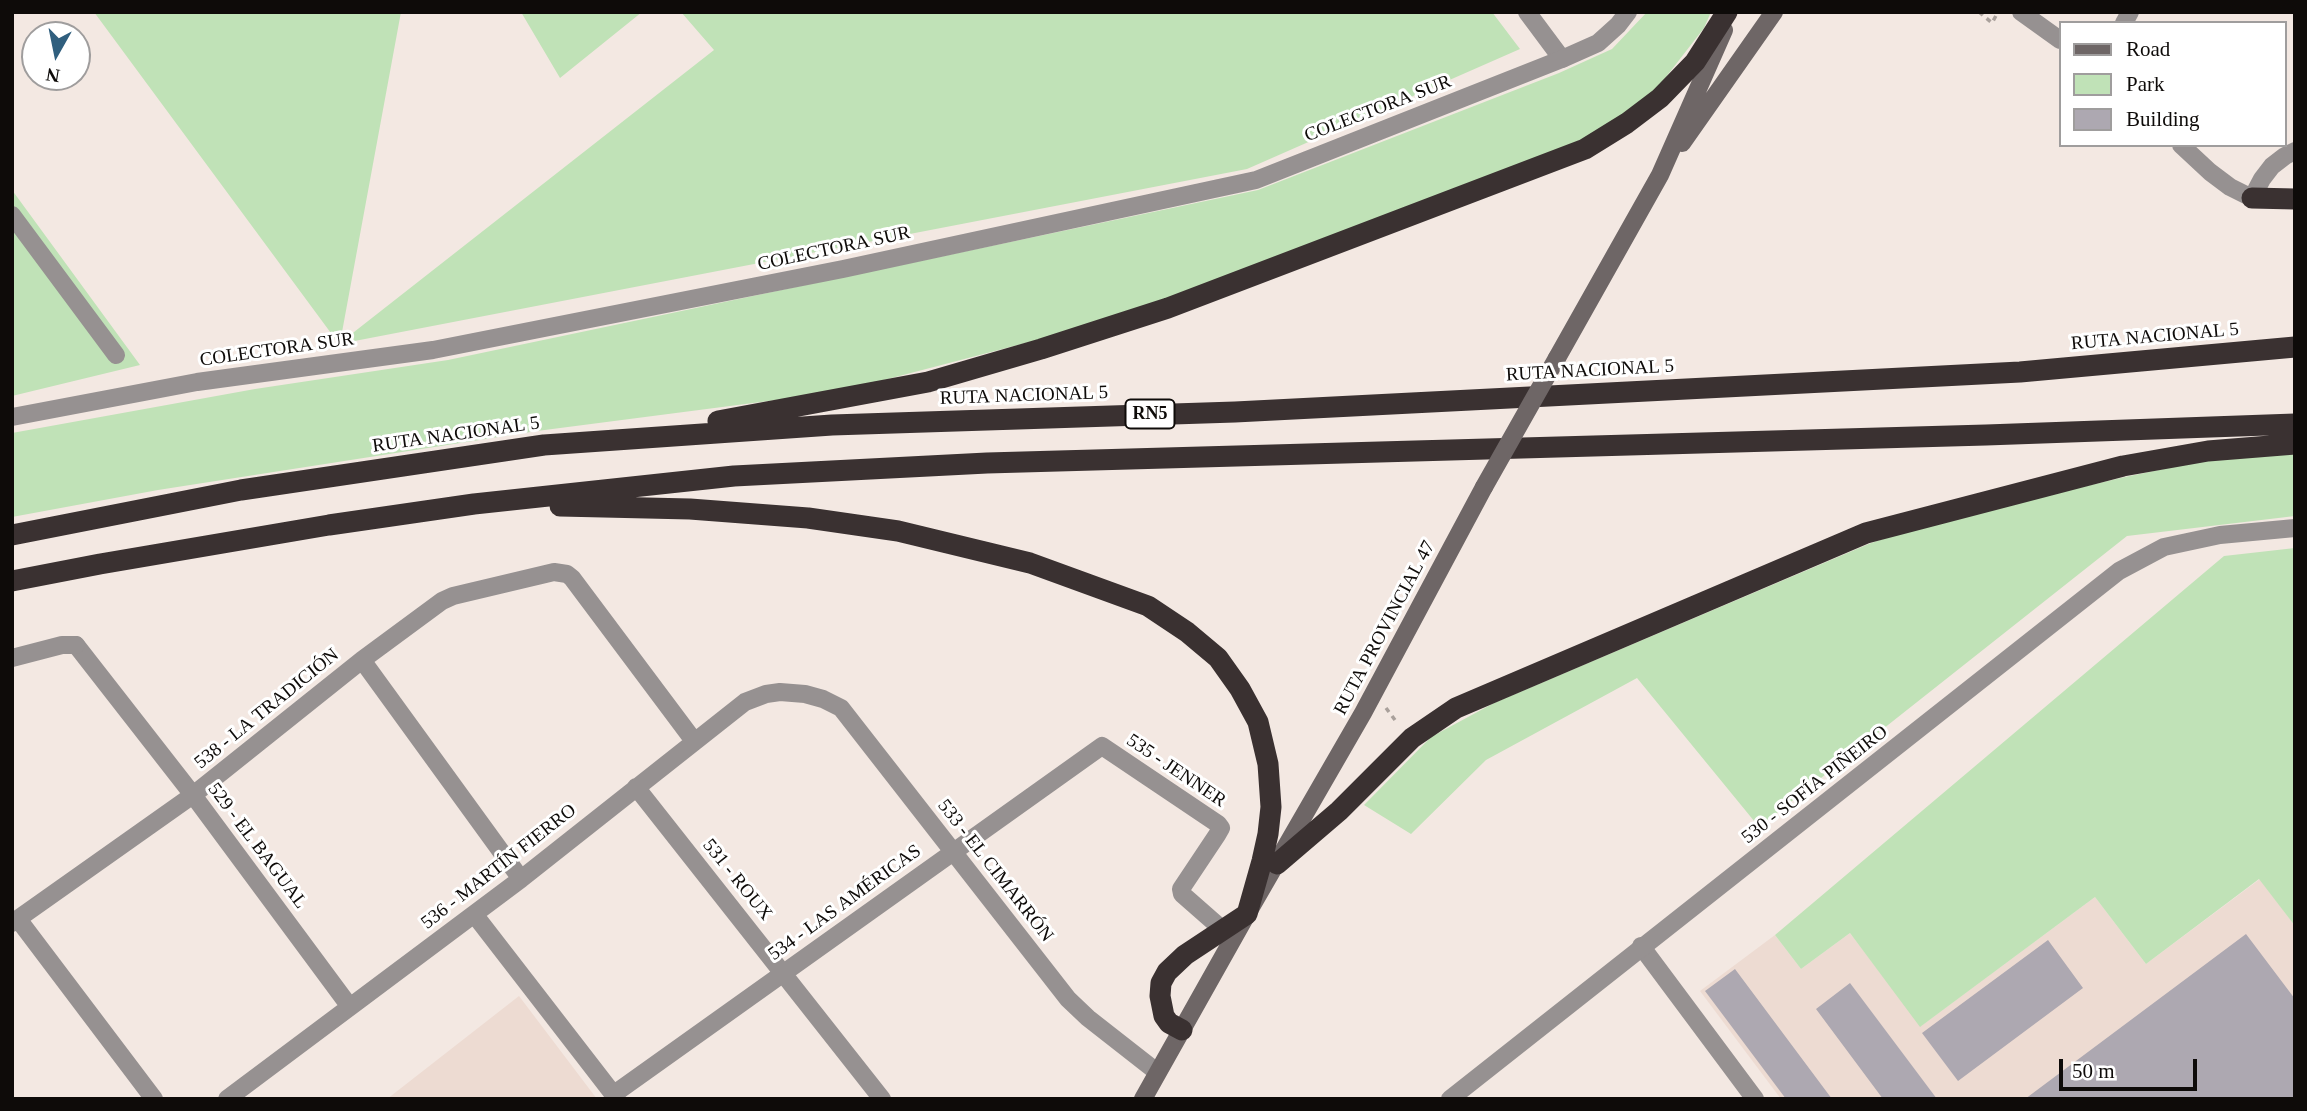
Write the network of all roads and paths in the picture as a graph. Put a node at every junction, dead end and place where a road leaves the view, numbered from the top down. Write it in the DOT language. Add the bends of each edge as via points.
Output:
graph roads {
  1 [pos="1527,12"];
  2 [pos="1628,12"];
  3 [pos="1729,12"];
  4 [pos="1774,12"];
  5 [pos="1979,12"];
  6 [pos="1998,12"];
  7 [pos="2021,12"];
  8 [pos="2058,39"];
  9 [pos="1562,59"];
  10 [pos="2183,147"];
  11 [pos="2295,151"];
  12 [pos="1660,175"];
  13 [pos="2252,198"];
  14 [pos="2295,199"];
  15 [pos="12,215"];
  16 [pos="2295,347"];
  17 [pos="116,355"];
  18 [pos="12,417"];
  19 [pos="2295,424"];
  20 [pos="2295,444"];
  21 [pos="544,445"];
  22 [pos="474,504"];
  23 [pos="2295,528"];
  24 [pos="12,535"];
  25 [pos="12,581"];
  26 [pos="12,659"];
  27 [pos="362,660"];
  28 [pos="805,694"];
  29 [pos="694,741"];
  30 [pos="1102,746"];
  31 [pos="636,787"];
  32 [pos="193,795"];
  33 [pos="954,851"];
  34 [pos="1277,864"];
  35 [pos="521,879"];
  36 [pos="474,914"];
  37 [pos="1247,914"];
  38 [pos="15,921"];
  39 [pos="1223,930"];
  40 [pos="1642,946"];
  41 [pos="784,973"];
  42 [pos="350,1007"];
  43 [pos="1182,1030"];
  44 [pos="1157,1072"];
  45 [pos="615,1097"];
  46 [pos="154,1099"];
  47 [pos="227,1099"];
  48 [pos="882,1099"];
  49 [pos="1143,1099"];
  50 [pos="1450,1099"];
  51 [pos="1755,1099"];
  1 -- 9 [label="street"];
  2 -- 9 [label="street, COLECTORA SUR" via="1598,43"];
  3 -- 12 [label="main road, RUTA PROVINCIAL 47"];
  3 -- 21 [label="highway" via="1695,62 1660,98 1585,149 1168,308 928,382 676,429"];
  4 -- 12 [label="main road, RUTA PROVINCIAL 47"];
  5 -- 6 [label="path" via="1992,23"];
  7 -- 8 [label="street"];
  9 -- 18 [label="street, COLECTORA SUR" via="1256,180 843,269 433,349 197,382"];
  10 -- 13 [label="street" via="2230,187"];
  11 -- 13 [label="street" via="2272,166"];
  12 -- 34 [label="main road, RUTA PROVINCIAL 47, bridge"];
  13 -- 14 [label="highway"];
  15 -- 17 [label="street"];
  16 -- 21 [label="highway, RUTA NACIONAL 5 / RN5" via="2020,372 1235,412 832,425"];
  19 -- 22 [label="highway" via="987,463 734,477"];
  20 -- 34 [label="highway" via="2123,466 1866,533 1455,708 1412,738 1339,811"];
  21 -- 24 [label="highway, RUTA NACIONAL 5 / RN5" via="242,490"];
  22 -- 25 [label="highway"];
  22 -- 37 [label="highway" via="690,509 898,531 1030,563 1148,606 1218,658 1258,722 1268,764 1271,807"];
  23 -- 40 [label="street, 530 - SOFÍA PIÑEIRO" via="2220,535 2164,547 2119,571"];
  26 -- 32 [label="street, 529 - EL BAGUAL" via="76,645"];
  27 -- 29 [label="street, 538 - LA TRADICIÓN" via="453,596 554,572 567,574"];
  27 -- 32 [label="street, 538 - LA TRADICIÓN"];
  27 -- 35 [label="street"];
  28 -- 29 [label="street, 536 - MARTÍN FIERRO" via="780,692 745,702"];
  28 -- 33 [label="street, 533 - EL CIMARRÓN" via="841,708"];
  29 -- 31 [label="street, 536 - MARTÍN FIERRO"];
  30 -- 33 [label="street, 534 - LAS AMÉRICAS"];
  30 -- 39 [label="street, 535 - JENNER" via="1221,828 1181,889"];
  31 -- 35 [label="street, 536 - MARTÍN FIERRO"];
  31 -- 41 [label="street, 531 - ROUX"];
  32 -- 38 [label="street, 538 - LA TRADICIÓN"];
  32 -- 42 [label="street, 529 - EL BAGUAL"];
  33 -- 41 [label="street, 534 - LAS AMÉRICAS"];
  33 -- 44 [label="street, 533 - EL CIMARRÓN" via="1069,999"];
  34 -- 37 [label="main road, RUTA PROVINCIAL 47"];
  35 -- 36 [label="street, 536 - MARTÍN FIERRO"];
  36 -- 42 [label="street, 536 - MARTÍN FIERRO"];
  36 -- 45 [label="street"];
  37 -- 39 [label="highway"];
  37 -- 43 [label="main road, RUTA PROVINCIAL 47"];
  38 -- 46 [label="street"];
  39 -- 43 [label="highway" via="1185,955 1161,984 1164,1016"];
  40 -- 50 [label="street, 530 - SOFÍA PIÑEIRO"];
  40 -- 51 [label="street"];
  41 -- 45 [label="street, 534 - LAS AMÉRICAS"];
  41 -- 48 [label="street, 531 - ROUX"];
  42 -- 47 [label="street, 536 - MARTÍN FIERRO"];
  43 -- 44 [label="main road, RUTA PROVINCIAL 47"];
  44 -- 49 [label="main road, RUTA PROVINCIAL 47"];
}
